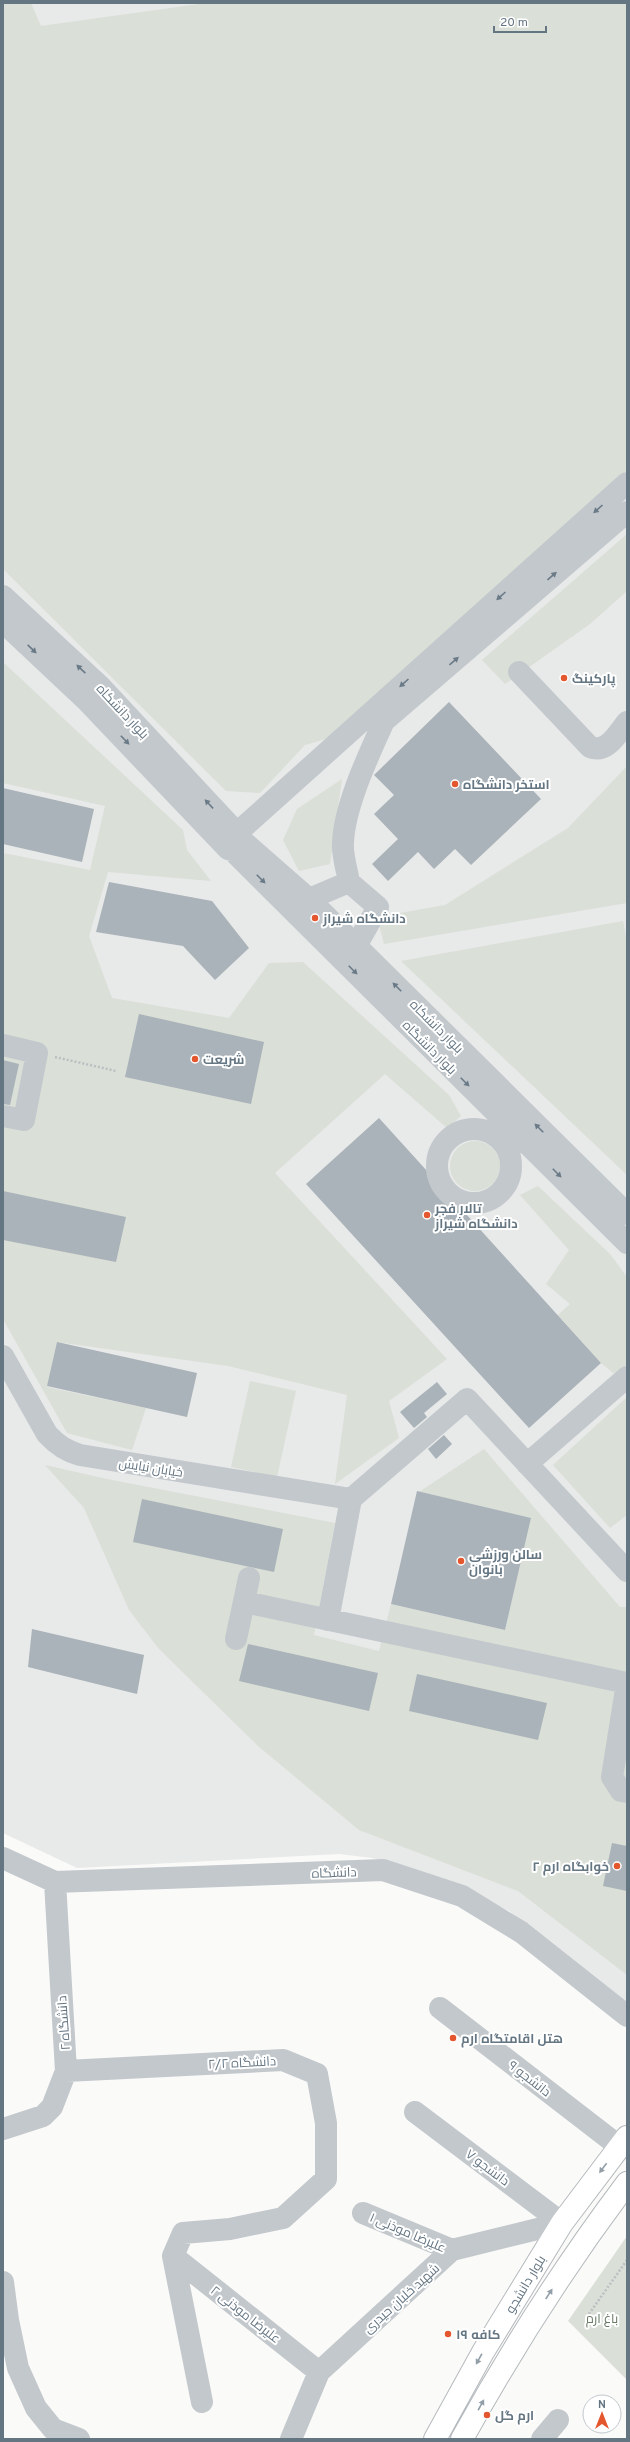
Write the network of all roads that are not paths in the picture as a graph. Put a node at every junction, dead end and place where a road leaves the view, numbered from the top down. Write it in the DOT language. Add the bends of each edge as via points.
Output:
graph roads {
  1 [pos="627,483"];
  2 [pos="627,512"];
  3 [pos="3,596"];
  4 [pos="3,622"];
  5 [pos="519,672"];
  6 [pos="384,721"];
  7 [pos="627,722"];
  8 [pos="293,791"];
  9 [pos="236,840"];
  10 [pos="349,882"];
  11 [pos="309,899"];
  12 [pos="356,946"];
  13 [pos="3,1045"];
  14 [pos="3,1116"];
  15 [pos="627,1214"];
  16 [pos="626,1242"];
  17 [pos="3,1356"];
  18 [pos="627,1378"];
  19 [pos="526,1464"];
  20 [pos="351,1499"];
  21 [pos="627,1571"];
  22 [pos="249,1578"];
  23 [pos="244,1602"];
  24 [pos="328,1620"];
  25 [pos="236,1639"];
  26 [pos="627,1683"];
  27 [pos="627,1792"];
  28 [pos="3,1858"];
  29 [pos="54,1882"];
  30 [pos="440,2008"];
  31 [pos="627,2016"];
  32 [pos="66,2071"];
  33 [pos="415,2112"];
  34 [pos="3,2129"];
  35 [pos="623,2142"];
  36 [pos="627,2183"];
  37 [pos="363,2213"];
  38 [pos="562,2222"];
  39 [pos="452,2250"];
  40 [pos="173,2256"];
  41 [pos="3,2282"];
  42 [pos="319,2372"];
  43 [pos="202,2402"];
  44 [pos="558,2420"];
  45 [pos="79,2439"];
  46 [pos="291,2439"];
  47 [pos="434,2439"];
  48 [pos="462,2439"];
  49 [pos="542,2439"];
  1 -- 8 [label="street, one-way"];
  6 -- 2 [label="street, one-way"];
  9 -- 3 [label="street, بلوار دانشکاه, one-way" via="100,686"];
  4 -- 9 [label="street, بلوار دانشکاه, one-way"];
  5 -- 7 [label="street" via="590,747 601,749 608,745"];
  6 -- 8 [label="street"];
  6 -- 10 [label="street" via="360,775 350,807 343,843"];
  8 -- 9 [label="street"];
  9 -- 11 [label="street, بلوار دانشکاه"];
  9 -- 16 [label="street, بلوار دانشگاه, one-way"];
  10 -- 11 [label="street"];
  10 -- 12 [label="street" via="378,907"];
  11 -- 12 [label="street, بلوار دانشکاه"];
  15 -- 12 [label="street, بلوار دانشکاه, one-way"];
  13 -- 14 [label="street" via="37,1053 24,1120"];
  17 -- 20 [label="street, خیابان نیایش" via="47,1434 67,1451"];
  18 -- 19 [label="street"];
  19 -- 20 [label="street" via="467,1399"];
  19 -- 21 [label="street"];
  20 -- 24 [label="street"];
  22 -- 23 [label="street"];
  23 -- 24 [label="street"];
  23 -- 25 [label="street"];
  24 -- 26 [label="street"];
  26 -- 27 [label="street" via="612,1777 621,1791"];
  28 -- 29 [label="street, دانشگاه"];
  29 -- 31 [label="street, دانشگاه" via="383,1870 462,1896 476,1904 522,1932"];
  29 -- 32 [label="street, ۲ دانشگاه"];
  30 -- 35 [label="street, ۹ دانشجو"];
  32 -- 34 [label="street, ۲ دانشگاه" via="52,2107 43,2116"];
  32 -- 40 [label="street, ۲/۲ دانشگاه" via="283,2060 317,2074 326,2123 326,2179 283,2218 230,2229 183,2233"];
  33 -- 38 [label="street, ۷ دانشجو"];
  35 -- 38 [label="main road, بلوار دانشجو, one-way"];
  48 -- 36 [label="main road, بلوار دانشجو, one-way" via="501,2369 585,2238"];
  37 -- 39 [label="street, ۱ علیرضا موذنی"];
  38 -- 39 [label="street, شهید خلبان حیدری"];
  38 -- 47 [label="main road, بلوار دانشجو, one-way"];
  39 -- 42 [label="street, شهید خلبان حیدری"];
  40 -- 42 [label="street, ۲ علیرضا موذنی"];
  40 -- 43 [label="street"];
  41 -- 45 [label="street" via="18,2368 36,2408 53,2429"];
  42 -- 46 [label="street, شهید خلبان حیدری"];
  44 -- 49 [label="street"];
}
